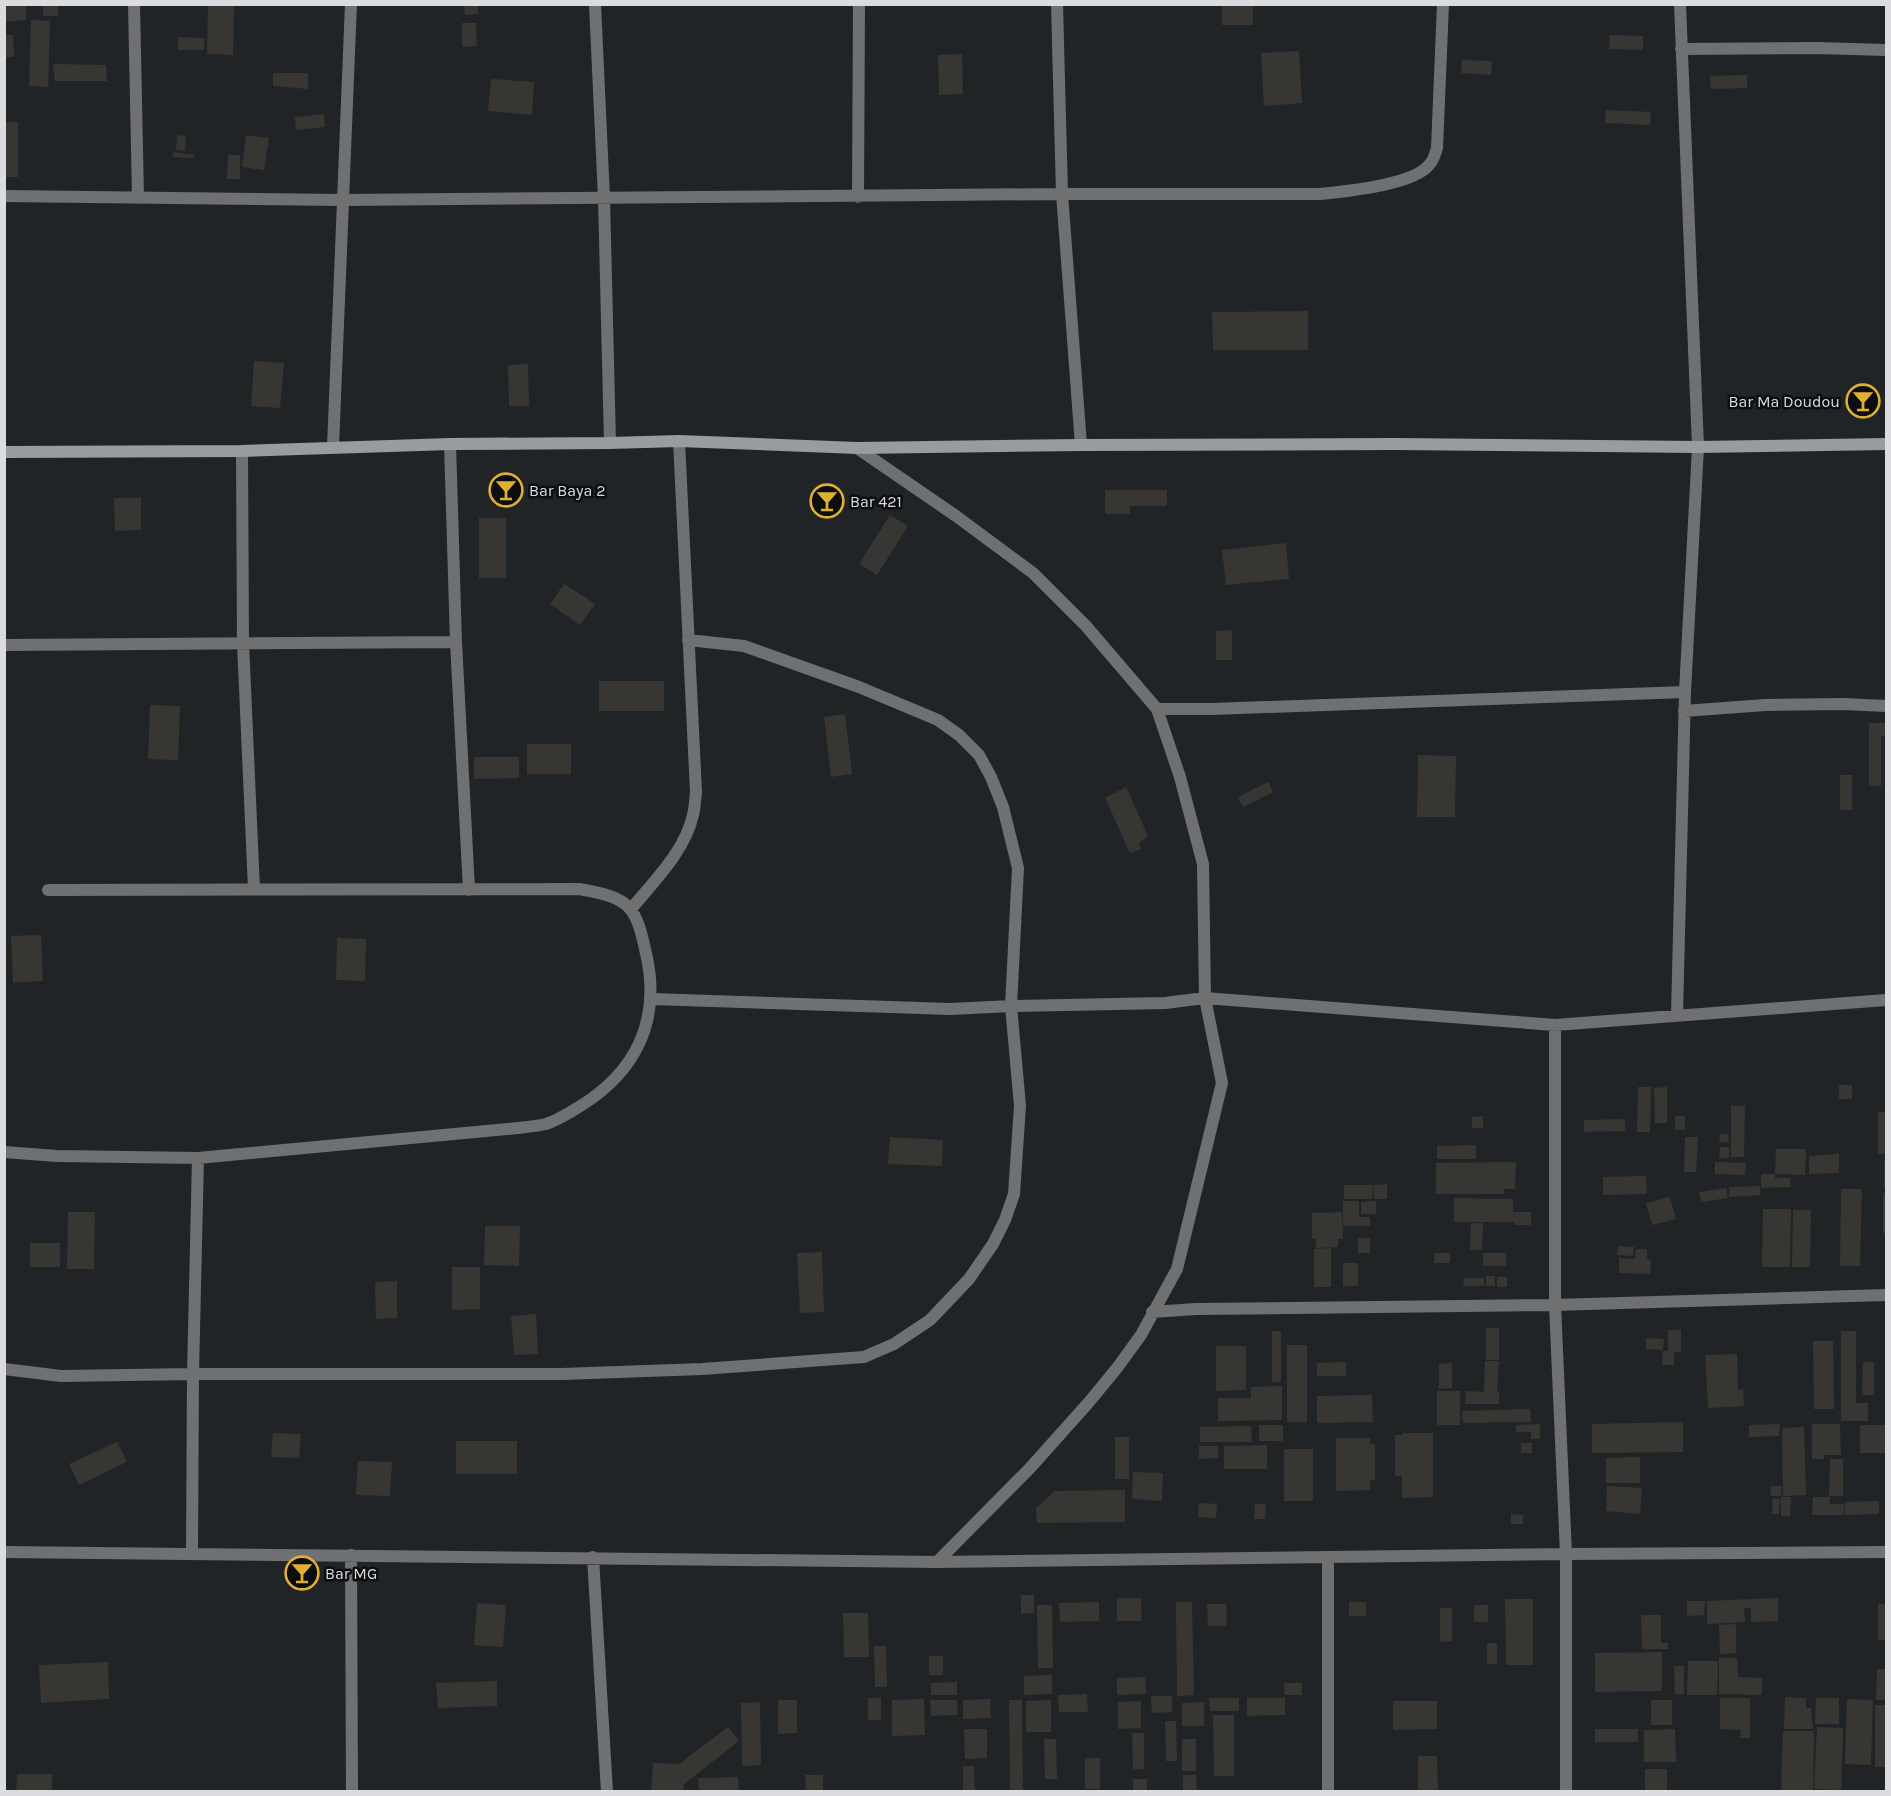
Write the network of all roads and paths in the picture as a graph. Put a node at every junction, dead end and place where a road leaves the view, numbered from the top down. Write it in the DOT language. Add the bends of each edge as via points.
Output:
graph roads {
  1 [pos="134,4"];
  2 [pos="351,4"];
  3 [pos="595,4"];
  4 [pos="859,4"];
  5 [pos="1057,4"];
  6 [pos="1443,4"];
  7 [pos="1680,4"];
  8 [pos="1681,49"];
  9 [pos="1887,50"];
  10 [pos="1062,194"];
  11 [pos="4,196"];
  12 [pos="138,197"];
  13 [pos="858,197"];
  14 [pos="604,198"];
  15 [pos="343,200"];
  16 [pos="679,441"];
  17 [pos="610,443"];
  18 [pos="450,444"];
  19 [pos="1887,444"];
  20 [pos="1081,445"];
  21 [pos="333,447"];
  22 [pos="1698,447"];
  23 [pos="858,448"];
  24 [pos="242,451"];
  25 [pos="4,452"];
  26 [pos="688,640"];
  27 [pos="456,642"];
  28 [pos="243,643"];
  29 [pos="4,645"];
  30 [pos="1685,692"];
  31 [pos="1887,706"];
  32 [pos="1156,709"];
  33 [pos="1684,711"];
  34 [pos="254,889"];
  35 [pos="48,890"];
  36 [pos="469,890"];
  37 [pos="632,908"];
  38 [pos="1205,998"];
  39 [pos="652,999"];
  40 [pos="1887,1000"];
  41 [pos="1011,1006"];
  42 [pos="1677,1015"];
  43 [pos="1555,1025"];
  44 [pos="4,1152"];
  45 [pos="198,1158"];
  46 [pos="1887,1295"];
  47 [pos="1555,1305"];
  48 [pos="1152,1312"];
  49 [pos="4,1369"];
  50 [pos="193,1374"];
  51 [pos="4,1552"];
  52 [pos="1887,1552"];
  53 [pos="192,1554"];
  54 [pos="1566,1554"];
  55 [pos="351,1555"];
  56 [pos="593,1557"];
  57 [pos="1328,1558"];
  58 [pos="937,1562"];
  59 [pos="352,1791"];
  60 [pos="607,1791"];
  61 [pos="1328,1791"];
  62 [pos="1566,1791"];
  1 -- 12 [label="street"];
  2 -- 15 [label="street"];
  3 -- 14 [label="street"];
  4 -- 13 [label="street"];
  5 -- 10 [label="street"];
  6 -- 10 [label="street" via="1437,148 1428,166 1416,174 1361,189 1320,194"];
  7 -- 8 [label="street"];
  8 -- 9 [label="street"];
  8 -- 22 [label="street"];
  10 -- 13 [label="street"];
  10 -- 20 [label="street"];
  11 -- 12 [label="street"];
  12 -- 15 [label="street"];
  13 -- 14 [label="street"];
  14 -- 15 [label="street"];
  14 -- 17 [label="street"];
  15 -- 21 [label="street"];
  16 -- 17 [label="street"];
  16 -- 23 [label="street"];
  16 -- 26 [label="street"];
  17 -- 18 [label="street"];
  18 -- 21 [label="street"];
  18 -- 27 [label="street"];
  19 -- 22 [label="street"];
  20 -- 22 [label="street"];
  20 -- 23 [label="street"];
  21 -- 24 [label="street"];
  22 -- 30 [label="street"];
  23 -- 32 [label="street" via="1033,573 1086,627"];
  24 -- 25 [label="street"];
  24 -- 28 [label="street"];
  26 -- 37 [label="street" via="694,814 679,849"];
  26 -- 41 [label="street" via="744,646 860,687 938,720 979,755 1003,807 1018,868"];
  27 -- 28 [label="street"];
  27 -- 36 [label="street"];
  28 -- 29 [label="street"];
  28 -- 34 [label="street"];
  30 -- 32 [label="street"];
  30 -- 33 [label="street"];
  31 -- 33 [label="street" via="1765,705"];
  32 -- 38 [label="street" via="1180,777 1203,864"];
  33 -- 42 [label="street"];
  34 -- 35 [label="street"];
  34 -- 36 [label="street"];
  36 -- 37 [label="street" via="579,889 607,893"];
  37 -- 39 [label="street" via="641,929"];
  38 -- 41 [label="street" via="1165,1003"];
  38 -- 43 [label="street"];
  38 -- 48 [label="street" via="1222,1083 1177,1269"];
  39 -- 41 [label="street" via="950,1009"];
  39 -- 45 [label="street" via="642,1040 624,1069 599,1094 547,1124"];
  40 -- 42 [label="street"];
  41 -- 50 [label="street" via="1020,1107 1014,1194 993,1244 969,1279 930,1320 894,1344 864,1357 702,1369 562,1374"];
  42 -- 43 [label="street"];
  43 -- 47 [label="street"];
  44 -- 45 [label="street"];
  45 -- 50 [label="street"];
  46 -- 47 [label="street"];
  47 -- 48 [label="street"];
  47 -- 54 [label="street"];
  48 -- 58 [label="street" via="1141,1335 1089,1402"];
  49 -- 50 [label="street" via="61,1376"];
  50 -- 53 [label="street"];
  51 -- 53 [label="street"];
  52 -- 54 [label="street"];
  53 -- 55 [label="street"];
  54 -- 57 [label="street"];
  54 -- 62 [label="street"];
  55 -- 56 [label="street"];
  55 -- 59 [label="street"];
  56 -- 58 [label="street"];
  56 -- 60 [label="street"];
  57 -- 58 [label="street"];
  57 -- 61 [label="street"];
}
